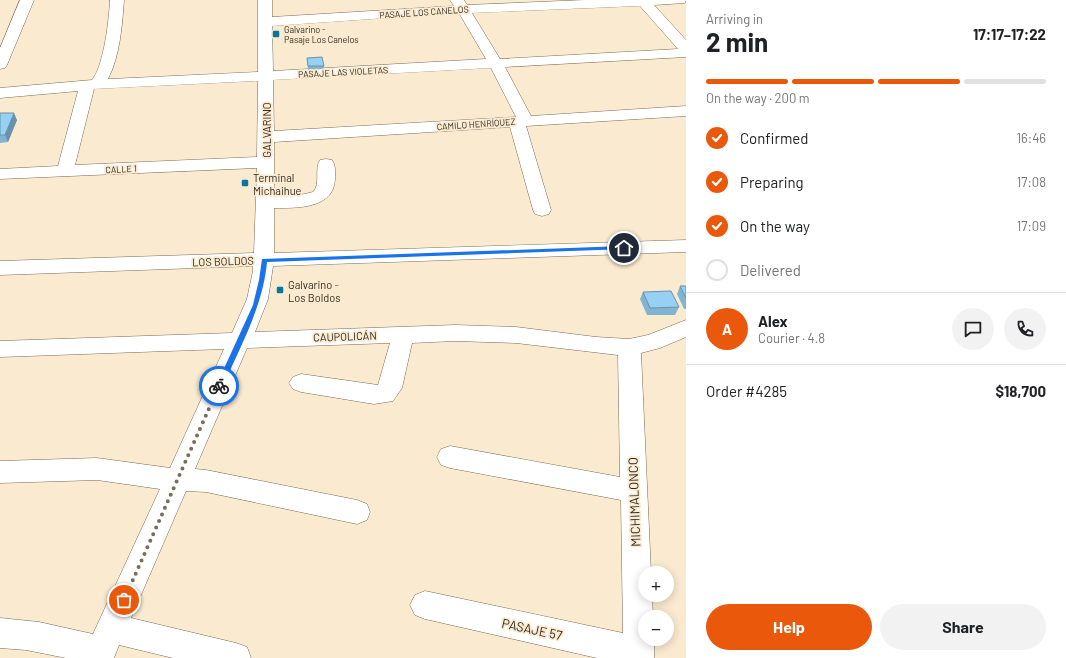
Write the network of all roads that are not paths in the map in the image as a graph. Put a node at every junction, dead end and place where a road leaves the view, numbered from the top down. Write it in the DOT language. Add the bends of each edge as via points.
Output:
graph roads {
  1 [pos="27,0"];
  2 [pos="118,0"];
  3 [pos="265,0"];
  4 [pos="680,0"];
  5 [pos="642,1"];
  6 [pos="460,5"];
  7 [pos="265,22"];
  8 [pos="686,48"];
  9 [pos="686,53"];
  10 [pos="496,64"];
  11 [pos="0,65"];
  12 [pos="265,76"];
  13 [pos="92,84"];
  14 [pos="0,93"];
  15 [pos="686,111"];
  16 [pos="521,121"];
  17 [pos="266,138"];
  18 [pos="266,162"];
  19 [pos="326,164"];
  20 [pos="65,171"];
  21 [pos="0,174"];
  22 [pos="265,202"];
  23 [pos="542,210"];
  24 [pos="686,246"];
  25 [pos="264,260"];
  26 [pos="0,268"];
  27 [pos="686,328"];
  28 [pos="404,334"];
  29 [pos="240,339"];
  30 [pos="629,346"];
  31 [pos="0,349"];
  32 [pos="301,383"];
  33 [pos="450,457"];
  34 [pos="0,472"];
  35 [pos="178,479"];
  36 [pos="633,491"];
  37 [pos="357,512"];
  38 [pos="426,605"];
  39 [pos="0,633"];
  40 [pos="104,646"];
  41 [pos="639,655"];
  42 [pos="236,658"];
  1 -- 11 [label="street"];
  2 -- 13 [label="street" via="112,41 102,78"];
  3 -- 7 [label="street, GALVARINO"];
  4 -- 5 [label="street, PASAJE LOS CANELOS"];
  5 -- 6 [label="street, PASAJE LOS CANELOS"];
  5 -- 8 [label="street"];
  6 -- 7 [label="street, PASAJE LOS CANELOS"];
  6 -- 10 [label="street"];
  7 -- 12 [label="street, GALVARINO"];
  9 -- 10 [label="street, PASAJE LAS VIOLETAS"];
  10 -- 12 [label="street, PASAJE LAS VIOLETAS"];
  10 -- 16 [label="street"];
  12 -- 13 [label="street, PASAJE LAS VIOLETAS"];
  12 -- 17 [label="street, GALVARINO"];
  13 -- 14 [label="street, PASAJE LAS VIOLETAS"];
  13 -- 20 [label="street"];
  15 -- 16 [label="street, CAMILO HENRÍQUEZ"];
  16 -- 17 [label="street, CAMILO HENRÍQUEZ"];
  16 -- 23 [label="street"];
  17 -- 18 [label="street, GALVARINO"];
  18 -- 20 [label="street, CALLE 1"];
  18 -- 22 [label="street, GALVARINO"];
  19 -- 22 [label="street" via="324,188 320,196 308,200"];
  20 -- 21 [label="street, CALLE 1"];
  22 -- 25 [label="street, GALVARINO"];
  24 -- 25 [label="street, LOS BOLDOS"];
  25 -- 26 [label="street, LOS BOLDOS"];
  25 -- 29 [label="street, GALVARINO" via="256,305"];
  27 -- 30 [label="street, CAUPOLICÁN" via="652,342"];
  28 -- 29 [label="street, CAUPOLICÁN"];
  28 -- 30 [label="street, CAUPOLICÁN" via="503,334 596,345"];
  28 -- 32 [label="street" via="390,388 384,394 374,395"];
  29 -- 31 [label="street, CAUPOLICÁN"];
  29 -- 35 [label="street, GALVARINO"];
  30 -- 36 [label="street, MICHIMALONCO"];
  33 -- 36 [label="street"];
  34 -- 35 [label="street" via="97,469"];
  35 -- 37 [label="street" via="206,481"];
  35 -- 40 [label="street, GALVARINO"];
  36 -- 41 [label="street, MICHIMALONCO"];
  38 -- 41 [label="street, PASAJE 57"];
  39 -- 40 [label="street" via="22,633"];
  40 -- 42 [label="street"];
}
